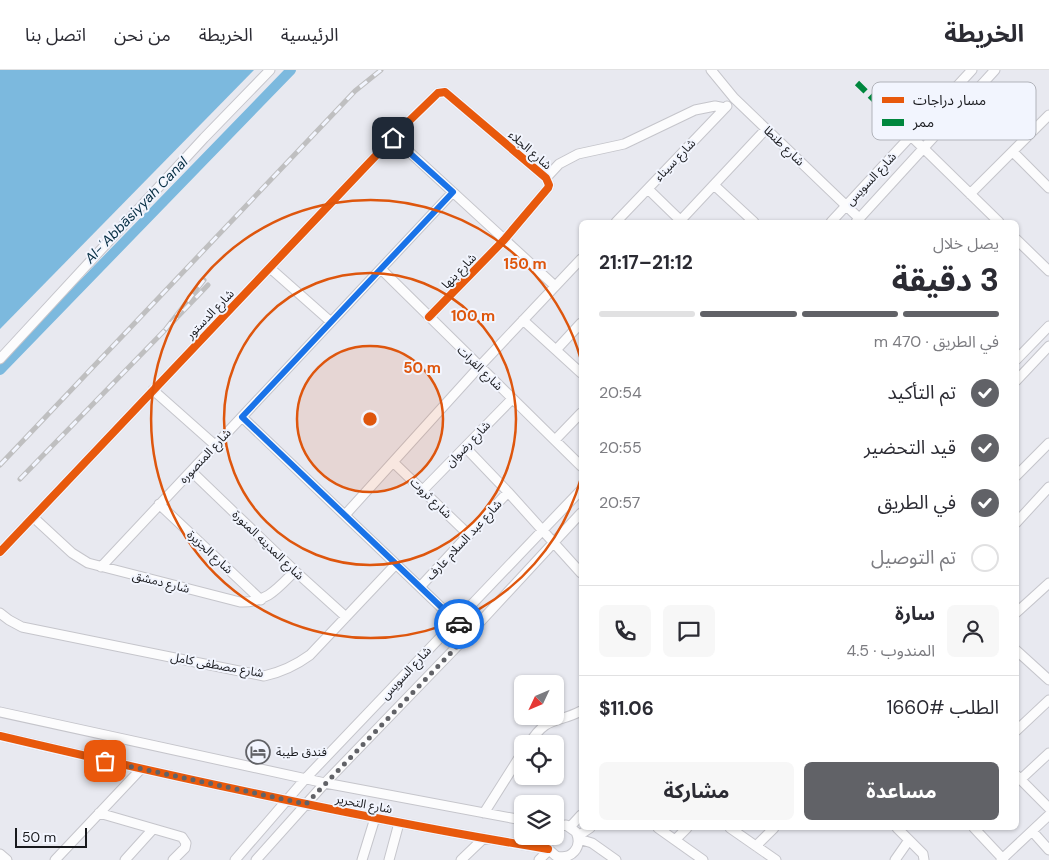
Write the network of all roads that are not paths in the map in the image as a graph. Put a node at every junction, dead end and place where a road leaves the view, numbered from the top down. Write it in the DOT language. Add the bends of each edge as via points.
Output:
graph roads {
  1 [pos="270,70"];
  2 [pos="711,70"];
  3 [pos="972,70"];
  4 [pos="995,70"];
  5 [pos="961,82"];
  6 [pos="984,82"];
  7 [pos="438,93"];
  8 [pos="734,98"];
  9 [pos="725,108"];
  10 [pos="1049,115"];
  11 [pos="1036,128"];
  12 [pos="766,129"];
  13 [pos="393,138"];
  14 [pos="907,140"];
  15 [pos="915,140"];
  16 [pos="932,140"];
  17 [pos="1025,140"];
  18 [pos="924,149"];
  19 [pos="1013,152"];
  20 [pos="546,178"];
  21 [pos="714,185"];
  22 [pos="1049,188"];
  23 [pos="648,189"];
  24 [pos="453,192"];
  25 [pos="970,194"];
  26 [pos="846,206"];
  27 [pos="618,220"];
  28 [pos="679,220"];
  29 [pos="683,220"];
  30 [pos="752,220"];
  31 [pos="833,220"];
  32 [pos="857,220"];
  33 [pos="859,220"];
  34 [pos="997,220"];
  35 [pos="504,240"];
  36 [pos="1019,242"];
  37 [pos="579,261"];
  38 [pos="270,268"];
  39 [pos="380,269"];
  40 [pos="1049,271"];
  41 [pos="555,286"];
  42 [pos="429,318"];
  43 [pos="523,320"];
  44 [pos="331,322"];
  45 [pos="579,326"];
  46 [pos="1049,326"];
  47 [pos="1049,346"];
  48 [pos="556,350"];
  49 [pos="1019,357"];
  50 [pos="0,359"];
  51 [pos="479,367"];
  52 [pos="579,371"];
  53 [pos="1019,378"];
  54 [pos="153,390"];
  55 [pos="512,399"];
  56 [pos="579,415"];
  57 [pos="242,417"];
  58 [pos="555,440"];
  59 [pos="1049,443"];
  60 [pos="215,445"];
  61 [pos="465,448"];
  62 [pos="393,462"];
  63 [pos="579,464"];
  64 [pos="191,471"];
  65 [pos="1019,473"];
  66 [pos="1049,487"];
  67 [pos="424,490"];
  68 [pos="508,492"];
  69 [pos="579,492"];
  70 [pos="159,504"];
  71 [pos="344,515"];
  72 [pos="579,516"];
  73 [pos="33,517"];
  74 [pos="1019,520"];
  75 [pos="543,531"];
  76 [pos="469,535"];
  77 [pos="554,543"];
  78 [pos="0,552"];
  79 [pos="396,564"];
  80 [pos="101,567"];
  81 [pos="296,571"];
  82 [pos="579,572"];
  83 [pos="1049,583"];
  84 [pos="420,587"];
  85 [pos="261,600"];
  86 [pos="1019,610"];
  87 [pos="0,613"];
  88 [pos="346,617"];
  89 [pos="456,621"];
  90 [pos="469,634"];
  91 [pos="1019,652"];
  92 [pos="1048,676"];
  93 [pos="1049,700"];
  94 [pos="0,712"];
  95 [pos="579,712"];
  96 [pos="1019,728"];
  97 [pos="535,735"];
  98 [pos="0,736"];
  99 [pos="1049,753"];
  100 [pos="514,766"];
  101 [pos="140,770"];
  102 [pos="1019,777"];
  103 [pos="306,778"];
  104 [pos="325,783"];
  105 [pos="287,800"];
  106 [pos="306,804"];
  107 [pos="1049,808"];
  108 [pos="99,813"];
  109 [pos="484,813"];
  110 [pos="1049,815"];
  111 [pos="579,817"];
  112 [pos="375,818"];
  113 [pos="514,819"];
  114 [pos="399,823"];
  115 [pos="564,826"];
  116 [pos="570,827"];
  117 [pos="153,829"];
  118 [pos="588,830"];
  119 [pos="661,830"];
  120 [pos="685,830"];
  121 [pos="733,830"];
  122 [pos="772,830"];
  123 [pos="899,830"];
  124 [pos="976,830"];
  125 [pos="1032,832"];
  126 [pos="484,838"];
  127 [pos="579,838"];
  128 [pos="675,840"];
  129 [pos="909,840"];
  130 [pos="548,845"];
  131 [pos="756,846"];
  132 [pos="549,849"];
  133 [pos="1049,850"];
  134 [pos="0,854"];
  135 [pos="130,858"];
  136 [pos="565,858"];
  137 [pos="1003,859"];
  138 [pos="7,860"];
  139 [pos="55,860"];
  140 [pos="173,860"];
  141 [pos="235,860"];
  142 [pos="256,860"];
  143 [pos="362,860"];
  144 [pos="390,860"];
  145 [pos="461,860"];
  146 [pos="540,860"];
  147 [pos="616,860"];
  148 [pos="703,860"];
  149 [pos="776,860"];
  150 [pos="895,860"];
  151 [pos="924,860"];
  1 -- 50 [label="street"];
  2 -- 8 [label="street, شارع طنطا"];
  3 -- 5 [label="street, شارع السويس"];
  4 -- 6 [label="street, شارع السويس"];
  7 -- 13 [label="street, شارع الدستور"];
  7 -- 20 [label="street, شارع الجلاء" via="449,94"];
  8 -- 9 [label="street, شارع سيناء"];
  8 -- 12 [label="street, شارع طنطا"];
  9 -- 20 [label="street" via="715,106 695,110 624,144 578,154 559,164"];
  9 -- 23 [label="street, شارع سيناء"];
  10 -- 11 [label="street"];
  12 -- 21 [label="street"];
  12 -- 26 [label="street, شارع طنطا"];
  13 -- 24 [label="street"];
  13 -- 38 [label="street, شارع الدستور"];
  14 -- 26 [label="street, شارع السويس"];
  15 -- 18 [label="street"];
  16 -- 18 [label="street, شارع السويس"];
  17 -- 19 [label="street"];
  18 -- 25 [label="street"];
  18 -- 33 [label="street, شارع السويس"];
  19 -- 22 [label="street"];
  19 -- 25 [label="street"];
  20 -- 35 [label="street, شارع الجلاء" via="548,188"];
  21 -- 29 [label="street"];
  21 -- 30 [label="street"];
  23 -- 27 [label="street, شارع سيناء"];
  23 -- 28 [label="street"];
  24 -- 35 [label="street"];
  24 -- 39 [label="street, شارع المنصوره"];
  25 -- 34 [label="street"];
  26 -- 31 [label="street, شارع السويس"];
  26 -- 32 [label="street, شارع طنطا"];
  35 -- 41 [label="street"];
  35 -- 42 [label="street, شارع بنها"];
  36 -- 40 [label="street"];
  37 -- 41 [label="street"];
  38 -- 44 [label="street"];
  38 -- 54 [label="street, شارع الدستور"];
  39 -- 42 [label="street, شارع الفرات"];
  39 -- 44 [label="street, شارع المنصوره"];
  41 -- 43 [label="street"];
  42 -- 51 [label="street, شارع الفرات"];
  43 -- 48 [label="street"];
  43 -- 51 [label="street"];
  44 -- 57 [label="street, شارع المنصوره"];
  45 -- 48 [label="street"];
  46 -- 49 [label="street"];
  47 -- 53 [label="street"];
  48 -- 52 [label="street"];
  51 -- 55 [label="street, شارع الفرات"];
  51 -- 62 [label="street"];
  54 -- 60 [label="street"];
  54 -- 73 [label="street, شارع الدستور"];
  55 -- 58 [label="street, شارع الفرات"];
  55 -- 61 [label="street, شارع رضوان"];
  56 -- 58 [label="street"];
  57 -- 60 [label="street, شارع المنصوره"];
  57 -- 71 [label="street"];
  58 -- 63 [label="street, شارع الفرات"];
  59 -- 65 [label="street"];
  60 -- 64 [label="street, شارع المنصوره"];
  61 -- 67 [label="street, شارع رضوان"];
  61 -- 68 [label="street"];
  62 -- 67 [label="street, شارع ثروت"];
  62 -- 71 [label="street"];
  64 -- 70 [label="street, شارع المنصوره"];
  64 -- 81 [label="street, شارع المدينه المنورة"];
  66 -- 74 [label="street"];
  67 -- 76 [label="street, شارع ثروت"];
  68 -- 75 [label="street"];
  68 -- 76 [label="street, شارع عبد السلام عارف"];
  69 -- 75 [label="street, شارع السويس"];
  70 -- 80 [label="street, شارع المنصوره"];
  70 -- 85 [label="street, شارع الجزيرة"];
  71 -- 79 [label="street"];
  72 -- 77 [label="street, شارع السويس"];
  73 -- 78 [label="street, شارع الدستور"];
  73 -- 80 [label="street, شارع دمشق" via="72,553"];
  75 -- 77 [label="street"];
  75 -- 89 [label="street, شارع السويس"];
  76 -- 84 [label="street, شارع عبد السلام عارف"];
  77 -- 82 [label="street"];
  77 -- 90 [label="street, شارع السويس"];
  79 -- 84 [label="street"];
  79 -- 88 [label="street, شارع مصطفى كامل"];
  80 -- 85 [label="street, شارع دمشق" via="240,602"];
  81 -- 85 [label="street"];
  81 -- 88 [label="street, شارع المدينه المنورة"];
  83 -- 86 [label="street"];
  84 -- 89 [label="street"];
  87 -- 88 [label="street, شارع مصطفى كامل" via="22,626 264,676 296,665 310,655"];
  89 -- 90 [label="street"];
  89 -- 103 [label="street, شارع السويس"];
  90 -- 104 [label="street, شارع السويس"];
  91 -- 92 [label="street"];
  93 -- 96 [label="street"];
  94 -- 103 [label="street, شارع التحرير"];
  95 -- 97 [label="street" via="546,724"];
  98 -- 101 [label="street, شارع التحرير"];
  99 -- 102 [label="street"];
  100 -- 109 [label="street"];
  101 -- 105 [label="street, شارع التحرير"];
  101 -- 108 [label="street"];
  102 -- 107 [label="street"];
  103 -- 104 [label="street, شارع التحرير"];
  103 -- 105 [label="street, شارع السويس"];
  104 -- 106 [label="street, شارع السويس"];
  104 -- 109 [label="street, شارع التحرير"];
  105 -- 106 [label="street, شارع التحرير"];
  105 -- 141 [label="street, شارع السويس"];
  106 -- 112 [label="street, شارع التحرير"];
  106 -- 142 [label="street, شارع السويس"];
  108 -- 117 [label="street"];
  108 -- 139 [label="street"];
  109 -- 113 [label="street, شارع التحرير"];
  110 -- 125 [label="street"];
  111 -- 116 [label="street"];
  112 -- 114 [label="street, شارع التحرير"];
  112 -- 143 [label="street"];
  114 -- 126 [label="street, شارع التحرير"];
  114 -- 144 [label="street"];
  115 -- 116 [label="street"];
  116 -- 127 [label="street"];
  117 -- 135 [label="street"];
  117 -- 140 [label="street" via="182,837 186,843"];
  118 -- 127 [label="street"];
  119 -- 128 [label="street"];
  120 -- 128 [label="street"];
  121 -- 131 [label="street"];
  122 -- 131 [label="street"];
  123 -- 129 [label="street"];
  124 -- 137 [label="street"];
  125 -- 133 [label="street"];
  125 -- 137 [label="street"];
  126 -- 132 [label="street, شارع التحرير"];
  126 -- 145 [label="street"];
  127 -- 136 [label="street" via="575,852"];
  127 -- 147 [label="street"];
  128 -- 148 [label="street"];
  129 -- 150 [label="street"];
  129 -- 151 [label="street" via="923,854"];
  130 -- 132 [label="street"];
  131 -- 149 [label="street"];
  132 -- 136 [label="street"];
  132 -- 146 [label="street"];
  134 -- 138 [label="street"];
}
